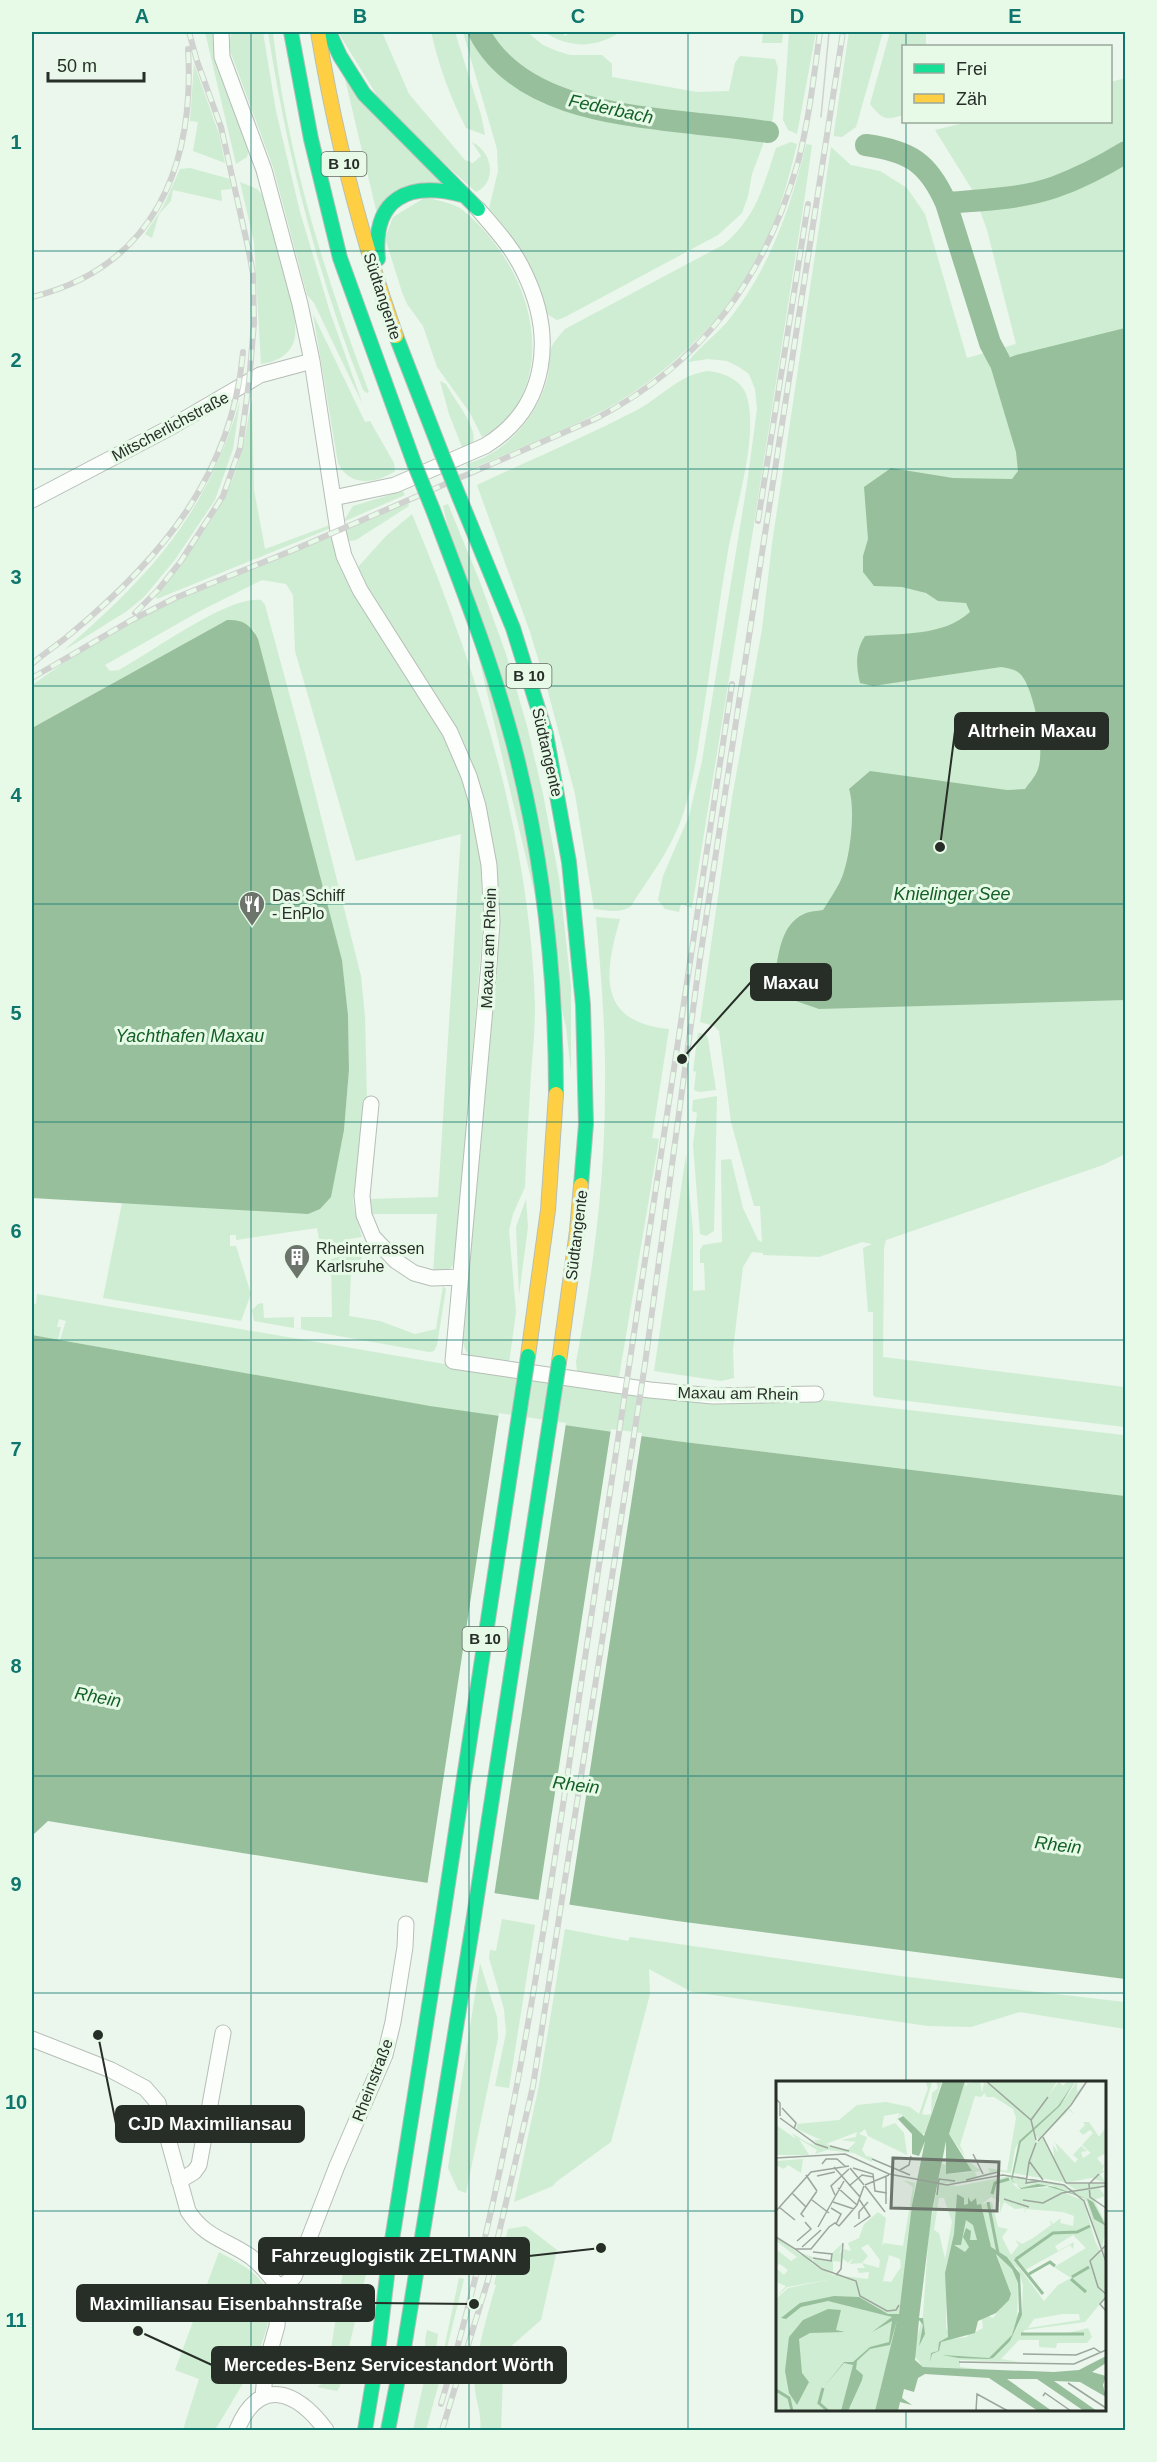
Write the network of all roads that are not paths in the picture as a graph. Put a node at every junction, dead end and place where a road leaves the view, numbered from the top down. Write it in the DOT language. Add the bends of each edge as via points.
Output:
graph roads {
  1 [pos="221,32"];
  2 [pos="291,32"];
  3 [pos="318,32"];
  4 [pos="329,32"];
  5 [pos="462,195"];
  6 [pos="478,209"];
  7 [pos="381,293"];
  8 [pos="312,361"];
  9 [pos="333,498"];
  10 [pos="32,500"];
  11 [pos="372,1104"];
  12 [pos="461,1277"];
  13 [pos="816,1394"];
  14 [pos="406,1924"];
  15 [pos="223,2033"];
  16 [pos="32,2039"];
  17 [pos="179,2181"];
  18 [pos="279,2288"];
  19 [pos="263,2396"];
  20 [pos="237,2430"];
  21 [pos="326,2430"];
  22 [pos="365,2430"];
  23 [pos="388,2430"];
  1 -- 8 [label="street, Maxau am Rhein" via="222,57 264,170"];
  2 -- 22 [label="highway, Südtangente / B 10, bridge" via="311,139 340,258 487,656 505,715 530,819 554,1012 555,1120 547,1220"];
  3 -- 7 [label="highway, Südtangente / B 10" via="339,144"];
  4 -- 5 [label="highway" via="339,57 370,104"];
  5 -- 6 [label="highway"];
  5 -- 7 [label="highway" via="433,188 418,190 391,206 377,232"];
  6 -- 9 [label="street" via="514,254 539,311 541,363 528,404 517,420 485,446 395,485"];
  7 -- 23 [label="highway, Südtangente / B 10, bridge" via="408,370 513,628 546,734 575,918 585,1044 585,1124 577,1231 559,1362 472,1929"];
  8 -- 9 [label="street, Maxau am Rhein"];
  8 -- 10 [label="street, Mitscherlichstraße" via="260,375 192,416"];
  9 -- 12 [label="street, Maxau am Rhein" via="340,545 360,590 450,732 466,769 478,806 489,865 492,922"];
  11 -- 12 [label="street" via="362,1196 373,1237 414,1273 432,1278"];
  12 -- 13 [label="street, Maxau am Rhein" via="453,1360 712,1396"];
  14 -- 18 [label="street, Rheinstraße" via="385,2055 294,2277"];
  15 -- 17 [label="street" via="200,2165"];
  16 -- 17 [label="street" via="145,2088 158,2103"];
  17 -- 18 [label="street" via="195,2222 213,2237 250,2256"];
  18 -- 19 [label="street" via="277,2326 266,2365"];
  19 -- 20 [label="street" via="250,2405"];
  19 -- 21 [label="street" via="293,2400"];
}
